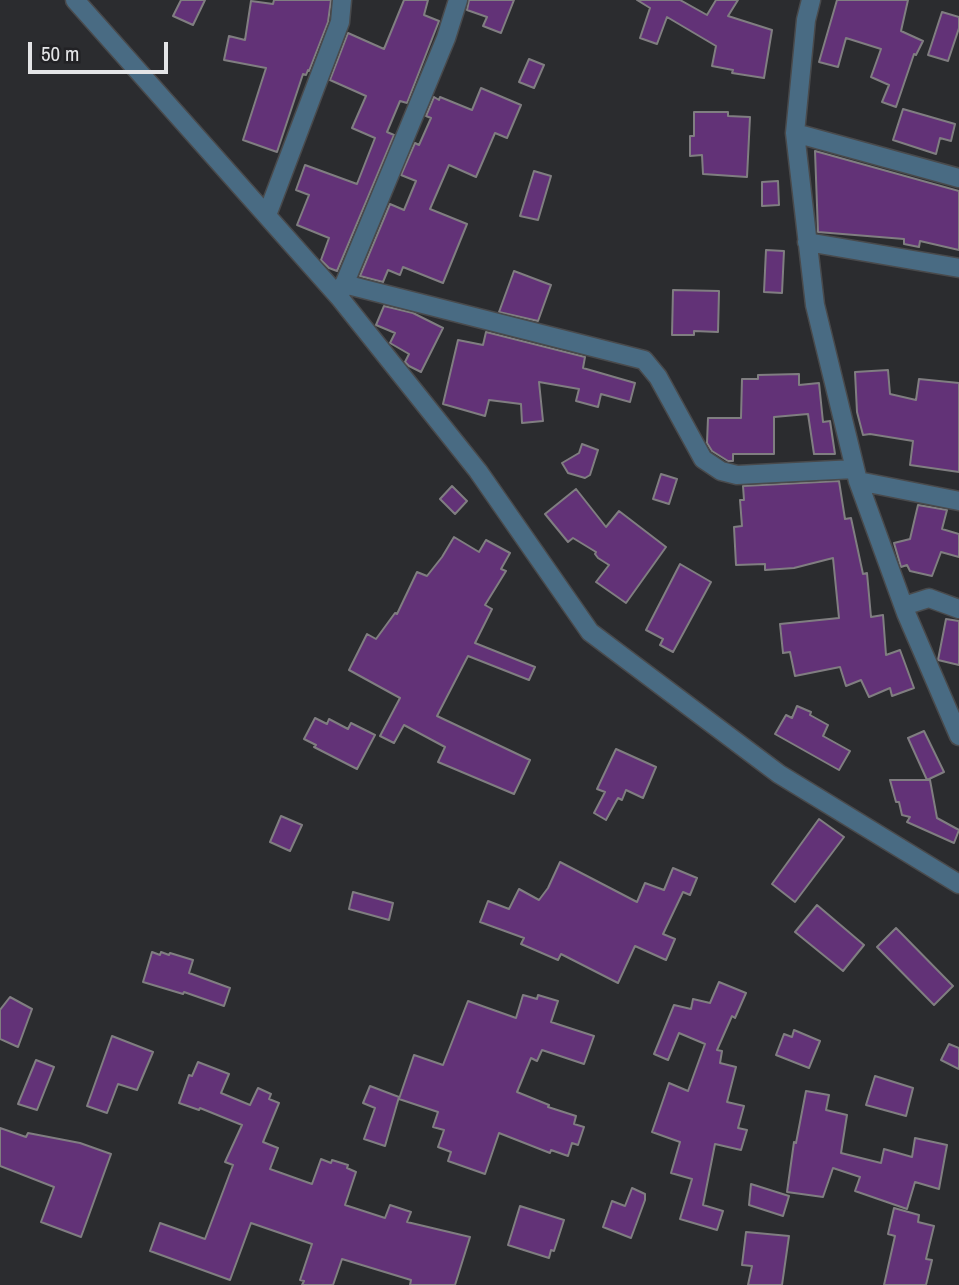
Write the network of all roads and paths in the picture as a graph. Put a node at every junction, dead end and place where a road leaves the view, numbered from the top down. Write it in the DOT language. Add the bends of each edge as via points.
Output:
graph roads {
  1 [pos="75,0"];
  2 [pos="342,0"];
  3 [pos="458,0"];
  4 [pos="811,0"];
  5 [pos="795,133"];
  6 [pos="959,178"];
  7 [pos="267,215"];
  8 [pos="807,242"];
  9 [pos="959,268"];
  10 [pos="341,290"];
  11 [pos="857,475"];
  12 [pos="959,501"];
  13 [pos="904,606"];
  14 [pos="959,609"];
  15 [pos="959,736"];
  16 [pos="959,884"];
  1 -- 7 [label="street"];
  2 -- 7 [label="street" via="340,22"];
  3 -- 10 [label="street"];
  4 -- 5 [label="street"];
  5 -- 6 [label="street"];
  5 -- 8 [label="street"];
  7 -- 10 [label="street"];
  8 -- 9 [label="street"];
  8 -- 11 [label="street" via="815,305"];
  10 -- 11 [label="street" via="645,360 704,459 721,471 737,475"];
  10 -- 16 [label="street" via="478,471 590,632 779,774"];
  11 -- 12 [label="street"];
  11 -- 13 [label="street"];
  13 -- 14 [label="street" via="929,598"];
  13 -- 15 [label="street"];
}
